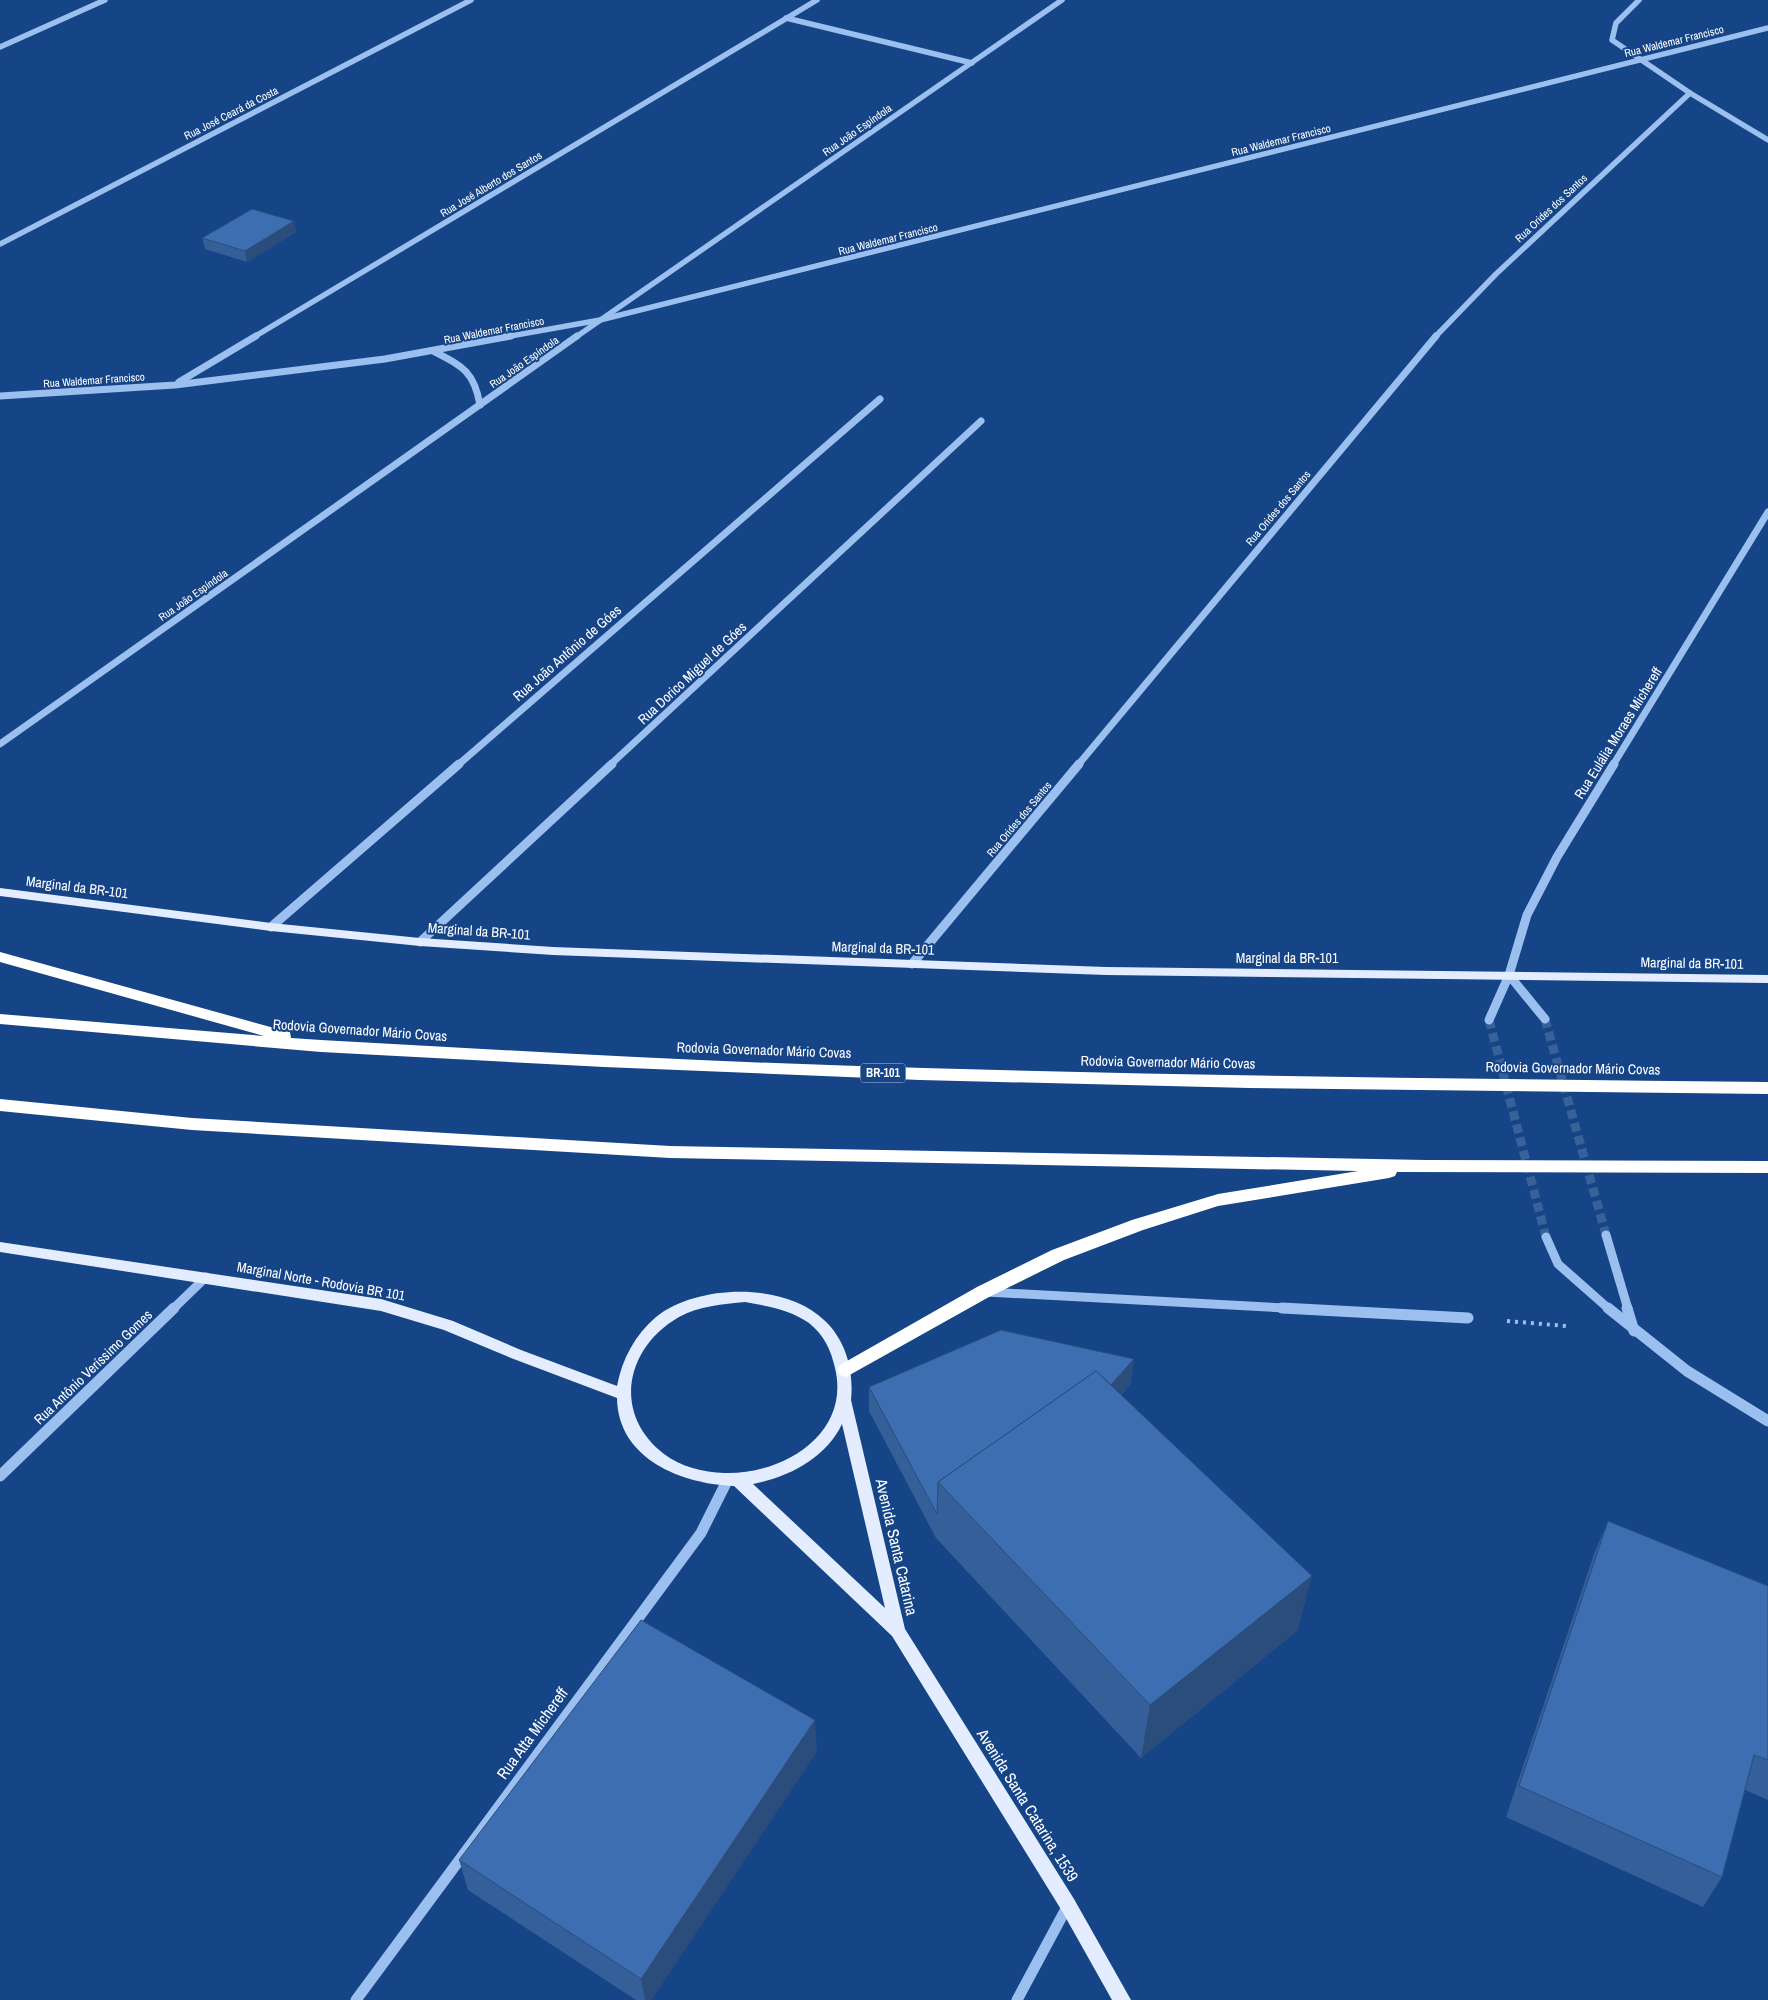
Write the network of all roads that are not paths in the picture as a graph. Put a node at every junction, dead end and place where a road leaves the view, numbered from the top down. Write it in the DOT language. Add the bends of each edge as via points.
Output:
graph roads {
  1 [pos="105,0"];
  2 [pos="471,0"];
  3 [pos="817,0"];
  4 [pos="1062,0"];
  5 [pos="1638,0"];
  6 [pos="786,18"];
  7 [pos="1768,28"];
  8 [pos="0,48"];
  9 [pos="1639,60"];
  10 [pos="972,63"];
  11 [pos="1690,93"];
  12 [pos="1768,140"];
  13 [pos="0,244"];
  14 [pos="600,320"];
  15 [pos="433,351"];
  16 [pos="175,385"];
  17 [pos="0,396"];
  18 [pos="880,399"];
  19 [pos="480,405"];
  20 [pos="981,421"];
  21 [pos="1768,512"];
  22 [pos="0,744"];
  23 [pos="0,892"];
  24 [pos="271,927"];
  25 [pos="420,942"];
  26 [pos="0,957"];
  27 [pos="912,964"];
  28 [pos="1509,975"];
  29 [pos="1768,979"];
  30 [pos="0,1019"];
  31 [pos="1545,1019"];
  32 [pos="1489,1020"];
  33 [pos="320,1046"];
  34 [pos="1768,1088"];
  35 [pos="0,1106"];
  36 [pos="1426,1166"];
  37 [pos="1768,1166"];
  38 [pos="1606,1234"];
  39 [pos="1546,1237"];
  40 [pos="0,1247"];
  41 [pos="206,1277"];
  42 [pos="983,1292"];
  43 [pos="1468,1318"];
  44 [pos="1634,1331"];
  45 [pos="846,1370"];
  46 [pos="624,1394"];
  47 [pos="845,1403"];
  48 [pos="1768,1421"];
  49 [pos="0,1476"];
  50 [pos="733,1481"];
  51 [pos="898,1631"];
  52 [pos="1068,1905"];
  53 [pos="356,2000"];
  54 [pos="1018,2000"];
  55 [pos="1122,2000"];
  1 -- 8 [label="street"];
  2 -- 13 [label="street, Rua José Ceará da Costa"];
  3 -- 6 [label="street, Rua José Alberto dos Santos"];
  4 -- 10 [label="street, Rua João Espíndola"];
  5 -- 9 [label="street" via="1610,32 1612,40"];
  6 -- 10 [label="street"];
  6 -- 16 [label="street, Rua José Alberto dos Santos"];
  7 -- 9 [label="street, Rua Waldemar Francisco"];
  9 -- 11 [label="street"];
  9 -- 14 [label="street, Rua Waldemar Francisco"];
  10 -- 14 [label="street, Rua João Espíndola"];
  11 -- 12 [label="street"];
  11 -- 27 [label="street, Rua Orides dos Santos" via="1445,325"];
  14 -- 15 [label="street, Rua Waldemar Francisco"];
  14 -- 19 [label="street, Rua João Espíndola"];
  15 -- 16 [label="street, Rua Waldemar Francisco"];
  15 -- 19 [label="street" via="466,369 477,383"];
  16 -- 17 [label="street, Rua Waldemar Francisco"];
  18 -- 24 [label="street, Rua João Antônio de Góes"];
  19 -- 22 [label="street, Rua João Espíndola"];
  20 -- 25 [label="street, Rua Dorico Miguel de Góes"];
  21 -- 28 [label="street, Rua Eulália Moraes Michereff" via="1557,857 1527,915"];
  23 -- 24 [label="main road, Marginal da BR-101"];
  24 -- 25 [label="main road, Marginal da BR-101"];
  25 -- 27 [label="main road, Marginal da BR-101" via="553,951"];
  26 -- 33 [label="highway"];
  27 -- 28 [label="main road, Marginal da BR-101" via="1106,971"];
  28 -- 29 [label="main road, Marginal da BR-101"];
  28 -- 31 [label="street"];
  28 -- 32 [label="street, Rua Eulália Moraes Michereff"];
  30 -- 33 [label="highway, Rodovia Governador Mário Covas / BR-101"];
  33 -- 34 [label="highway, Rodovia Governador Mário Covas / BR-101" via="920,1074 1249,1082"];
  35 -- 36 [label="highway" via="192,1124 670,1152"];
  36 -- 37 [label="highway"];
  36 -- 42 [label="highway" via="1218,1200 1058,1255"];
  38 -- 44 [label="street"];
  39 -- 44 [label="street" via="1558,1264"];
  40 -- 41 [label="main road, Marginal Norte - Rodovia BR 101"];
  41 -- 46 [label="main road, Marginal Norte - Rodovia BR 101" via="381,1305 448,1325"];
  41 -- 49 [label="street, Rua Antônio Veríssimo Gomes"];
  42 -- 43 [label="street"];
  42 -- 45 [label="highway"];
  44 -- 48 [label="street" via="1687,1371"];
  45 -- 46 [label="main road" via="834,1341 811,1317 780,1302 745,1296 708,1300 674,1312 647,1334 629,1363"];
  45 -- 47 [label="main road"];
  46 -- 50 [label="main road" via="628,1420 642,1445 665,1464 695,1476"];
  47 -- 50 [label="main road" via="831,1432 807,1457 775,1474"];
  47 -- 51 [label="main road, Avenida Santa Catarina"];
  50 -- 51 [label="main road, Avenida Santa Catarina"];
  50 -- 53 [label="street, Rua Atta Michereff" via="701,1533"];
  51 -- 52 [label="main road, Avenida Santa Catarina, 1539"];
  52 -- 54 [label="street"];
  52 -- 55 [label="main road, Avenida Santa Catarina, 1539"];
}
